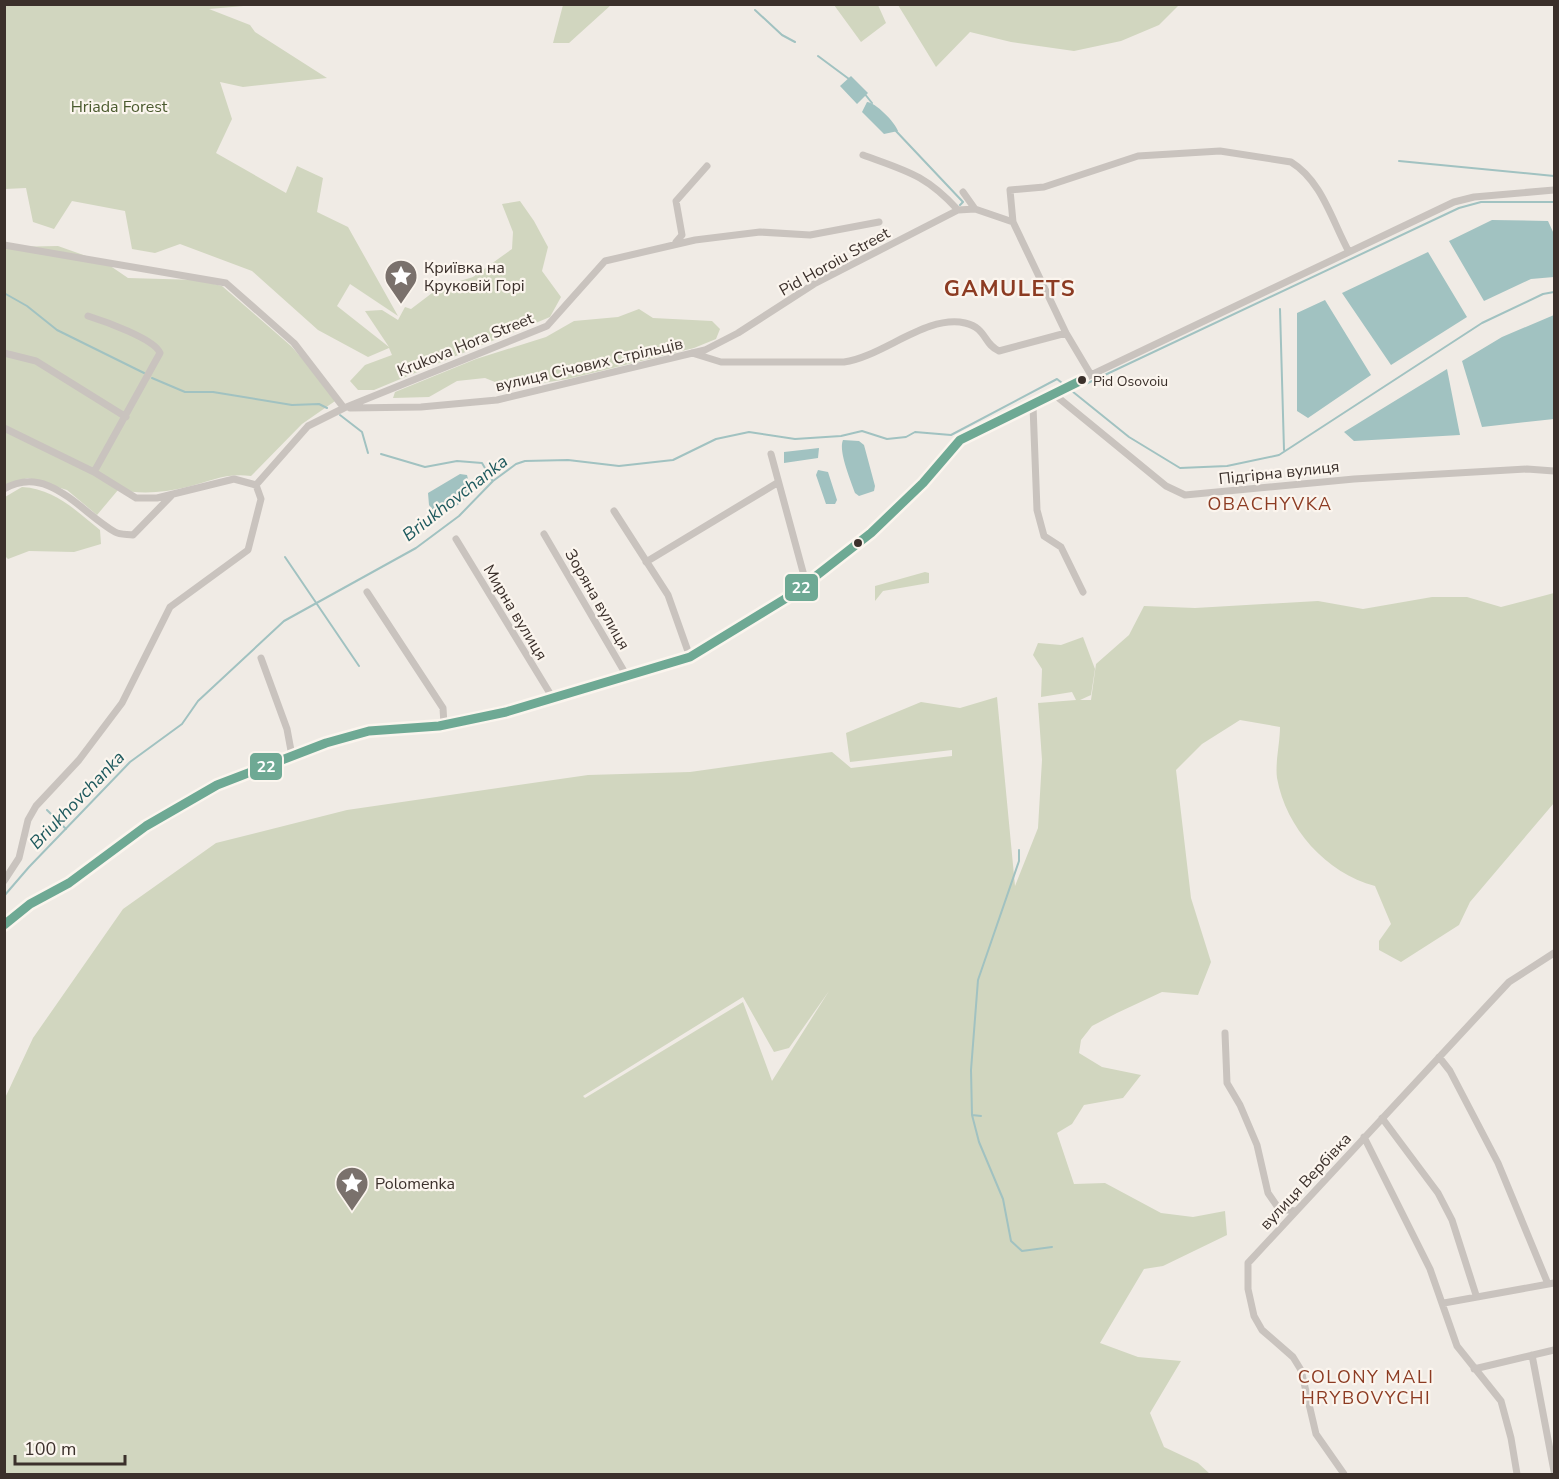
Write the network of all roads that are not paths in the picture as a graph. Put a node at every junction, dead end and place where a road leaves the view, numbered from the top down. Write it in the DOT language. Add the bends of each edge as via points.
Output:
graph roads {
  1 [pos="863,154"];
  2 [pos="707,166"];
  3 [pos="1554,190"];
  4 [pos="963,192"];
  5 [pos="975,209"];
  6 [pos="958,210"];
  7 [pos="879,222"];
  8 [pos="1013,222"];
  9 [pos="676,242"];
  10 [pos="4,244"];
  11 [pos="1349,252"];
  12 [pos="88,316"];
  13 [pos="1066,333"];
  14 [pos="4,353"];
  15 [pos="692,353"];
  16 [pos="1091,375"];
  17 [pos="1055,395"];
  18 [pos="1034,406"];
  19 [pos="344,408"];
  20 [pos="126,417"];
  21 [pos="4,428"];
  22 [pos="771,454"];
  23 [pos="1554,471"];
  24 [pos="94,472"];
  25 [pos="777,483"];
  26 [pos="256,486"];
  27 [pos="4,489"];
  28 [pos="173,494"];
  29 [pos="614,511"];
  30 [pos="544,534"];
  31 [pos="456,538"];
  32 [pos="646,562"];
  33 [pos="806,583"];
  34 [pos="367,592"];
  35 [pos="1083,592"];
  36 [pos="690,657"];
  37 [pos="261,658"];
  38 [pos="628,678"];
  39 [pos="554,700"];
  40 [pos="444,725"];
  41 [pos="292,756"];
  42 [pos="4,881"];
  43 [pos="4,925"];
  44 [pos="1554,953"];
  45 [pos="1225,1033"];
  46 [pos="1439,1057"];
  47 [pos="1382,1118"];
  48 [pos="1364,1137"];
  49 [pos="1296,1211"];
  50 [pos="1551,1283"];
  51 [pos="1476,1295"];
  52 [pos="1444,1303"];
  53 [pos="1554,1350"];
  54 [pos="1532,1355"];
  55 [pos="1474,1368"];
  56 [pos="1553,1452"];
  57 [pos="1554,1472"];
  58 [pos="1344,1474"];
  59 [pos="1517,1474"];
  1 -- 6 [label="street" via="923,178"];
  2 -- 9 [label="street" via="676,201 682,234"];
  3 -- 11 [label="street" via="1454,202"];
  4 -- 5 [label="street"];
  5 -- 6 [label="street"];
  5 -- 8 [label="street"];
  6 -- 15 [label="street, Pid Horoiu Street" via="814,284 738,333"];
  7 -- 9 [label="street, Krukova Hora Street" via="810,235 760,232"];
  8 -- 11 [label="street" via="1010,190 1044,187 1138,156 1220,151 1290,162 1299,167 1321,194"];
  8 -- 13 [label="street"];
  9 -- 19 [label="street, Krukova Hora Street" via="605,261 547,326"];
  10 -- 19 [label="street" via="226,283 294,343"];
  11 -- 16 [label="street"];
  12 -- 20 [label="street" via="159,349 159,358"];
  13 -- 15 [label="street, вулиця Січових Стрільців" via="999,351 989,345 980,329 964,322 940,324 859,360 843,362 721,362"];
  13 -- 16 [label="street"];
  14 -- 20 [label="street" via="36,361"];
  15 -- 19 [label="street, вулиця Січових Стрільців" via="497,399 422,407"];
  16 -- 17 [label="street"];
  17 -- 18 [label="street"];
  17 -- 23 [label="street, Підгірна вулиця" via="1166,486 1185,495 1354,478"];
  18 -- 33 [label="street" via="960,440 882,524"];
  18 -- 35 [label="street" via="1037,510 1044,536 1061,547"];
  19 -- 26 [label="street, Krukova Hora Street" via="308,426"];
  20 -- 24 [label="street"];
  21 -- 24 [label="street"];
  22 -- 25 [label="street"];
  24 -- 28 [label="street" via="136,498"];
  25 -- 32 [label="street"];
  25 -- 33 [label="street"];
  26 -- 28 [label="street" via="234,478"];
  26 -- 42 [label="street" via="261,499 249,550 170,608 122,703 80,760 36,806 28,820 20,858"];
  27 -- 28 [label="street" via="28,480 65,493 116,534 133,535"];
  29 -- 32 [label="street"];
  30 -- 38 [label="street, Зоряна вулиця"];
  31 -- 39 [label="street, Мирна вулиця"];
  32 -- 36 [label="street" via="668,595"];
  33 -- 36 [label="street"];
  34 -- 40 [label="street" via="443,708"];
  36 -- 38 [label="street"];
  37 -- 41 [label="street"];
  38 -- 39 [label="street"];
  39 -- 40 [label="street"];
  40 -- 41 [label="street" via="369,731"];
  41 -- 43 [label="street" via="188,799"];
  44 -- 46 [label="street, вулиця Вербівка" via="1509,982"];
  45 -- 49 [label="street" via="1227,1083 1257,1145 1268,1193 1279,1209"];
  46 -- 47 [label="street, вулиця Вербівка"];
  46 -- 50 [label="street" via="1498,1163"];
  47 -- 48 [label="street, вулиця Вербівка"];
  47 -- 51 [label="street" via="1438,1193 1452,1220"];
  48 -- 49 [label="street, вулиця Вербівка"];
  48 -- 52 [label="street"];
  49 -- 58 [label="street, вулиця Вербівка" via="1248,1263 1248,1289 1254,1316 1262,1330 1293,1357 1301,1370 1316,1434"];
  50 -- 51 [label="street"];
  51 -- 52 [label="street"];
  52 -- 55 [label="street" via="1457,1346"];
  53 -- 54 [label="street"];
  54 -- 55 [label="street"];
  54 -- 56 [label="street"];
  55 -- 59 [label="street" via="1504,1408"];
  56 -- 57 [label="street"];
}
